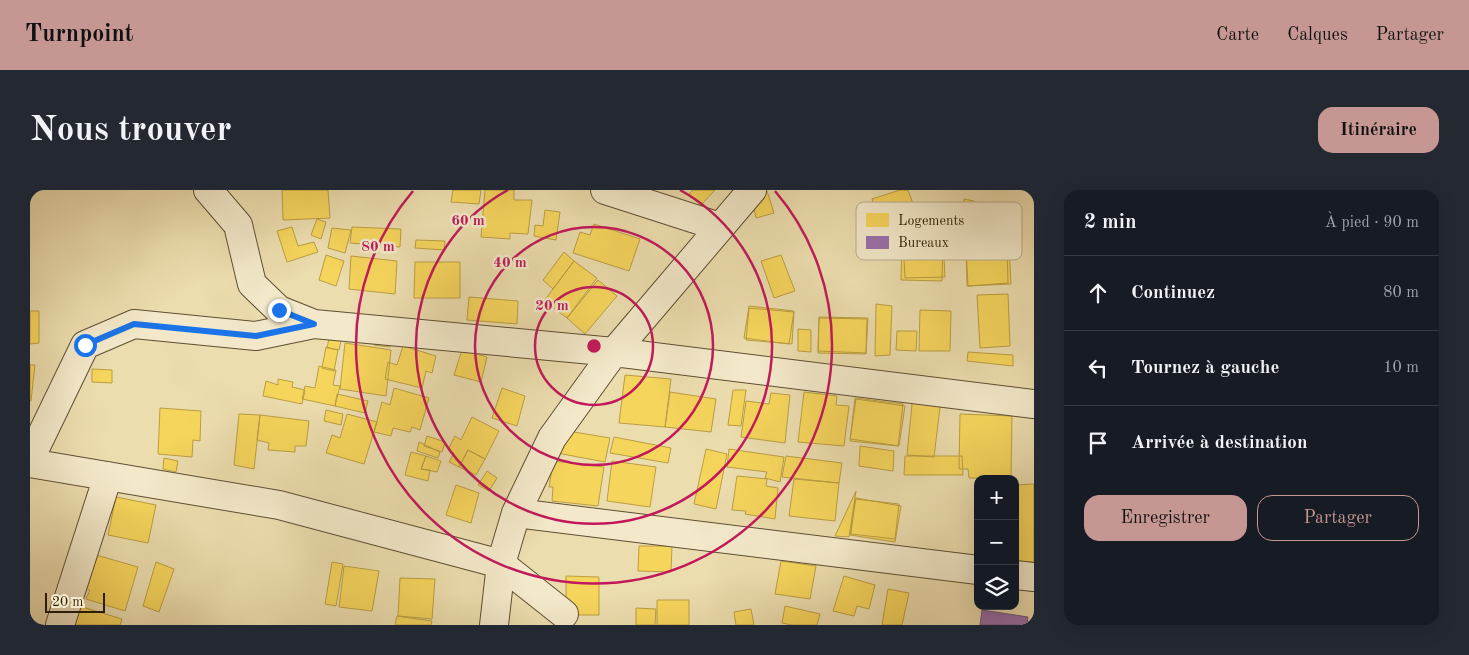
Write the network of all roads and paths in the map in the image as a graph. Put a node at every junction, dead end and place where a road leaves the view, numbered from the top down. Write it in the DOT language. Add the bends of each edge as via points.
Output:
graph roads {
  1 [pos="208,190"];
  2 [pos="605,190"];
  3 [pos="752,190"];
  4 [pos="720,228"];
  5 [pos="314,324"];
  6 [pos="614,352"];
  7 [pos="1034,404"];
  8 [pos="30,459"];
  9 [pos="30,463"];
  10 [pos="108,476"];
  11 [pos="516,513"];
  12 [pos="501,564"];
  13 [pos="974,570"];
  14 [pos="1019,575"];
  15 [pos="1034,577"];
  16 [pos="564,614"];
  17 [pos="60,625"];
  18 [pos="494,625"];
  1 -- 5 [label="street" via="238,225 252,284 279,310"];
  2 -- 4 [label="street"];
  3 -- 4 [label="street"];
  4 -- 6 [label="street"];
  5 -- 6 [label="street"];
  5 -- 8 [label="street" via="256,336 134,324 85,345"];
  6 -- 7 [label="street"];
  6 -- 11 [label="street" via="552,438"];
  9 -- 10 [label="street"];
  10 -- 12 [label="street" via="279,505"];
  10 -- 17 [label="street"];
  11 -- 12 [label="street"];
  11 -- 13 [label="street"];
  12 -- 16 [label="street"];
  12 -- 18 [label="street"];
  14 -- 15 [label="street"];
}
